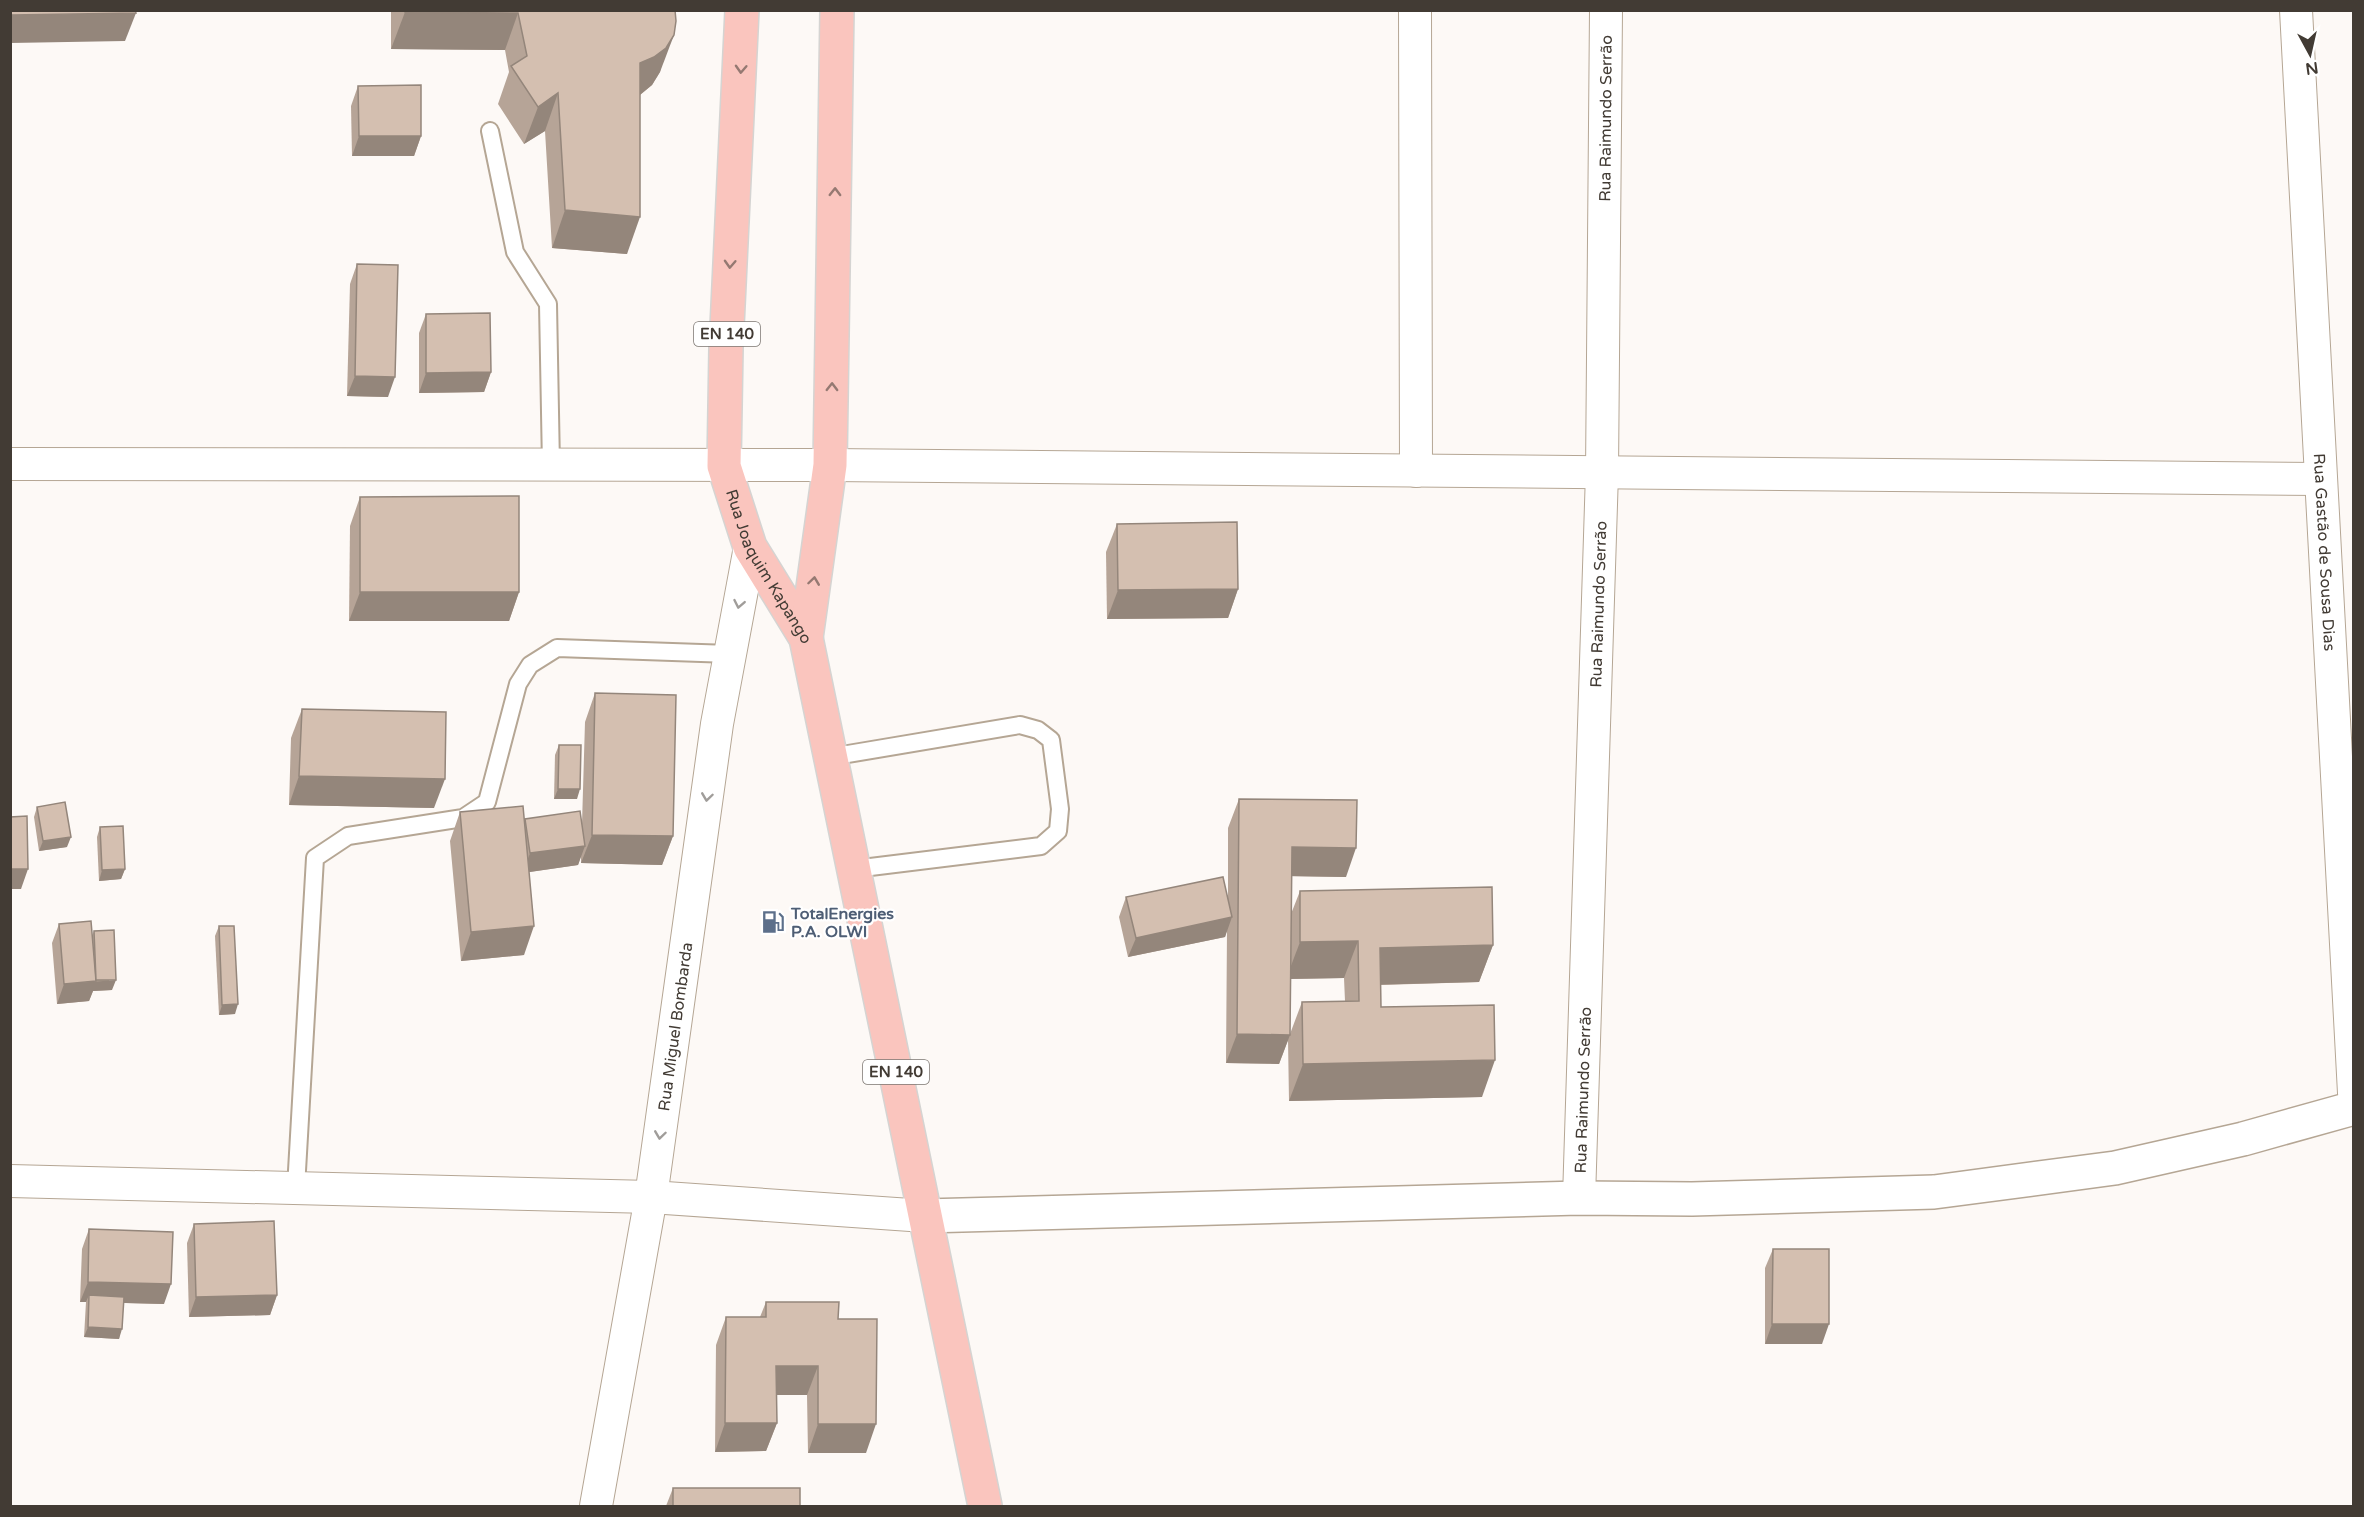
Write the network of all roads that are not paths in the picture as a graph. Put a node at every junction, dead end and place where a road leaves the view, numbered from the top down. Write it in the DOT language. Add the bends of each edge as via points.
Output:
graph roads {
  1 [pos="742,10"];
  2 [pos="837,10"];
  3 [pos="1415,10"];
  4 [pos="1606,10"];
  5 [pos="2296,10"];
  6 [pos="490,131"];
  7 [pos="10,464"];
  8 [pos="830,465"];
  9 [pos="552,466"];
  10 [pos="724,466"];
  11 [pos="1416,471"];
  12 [pos="1602,473"];
  13 [pos="2320,479"];
  14 [pos="750,547"];
  15 [pos="806,639"];
  16 [pos="730,654"];
  17 [pos="830,757"];
  18 [pos="854,869"];
  19 [pos="2354,1093"];
  20 [pos="2354,1108"];
  21 [pos="10,1181"];
  22 [pos="296,1188"];
  23 [pos="651,1197"];
  24 [pos="1579,1198"];
  25 [pos="925,1216"];
  26 [pos="596,1506"];
  27 [pos="985,1506"];
  1 -- 10 [label="main road, Rua Joaquim Kapango / EN 140, one-way"];
  8 -- 2 [label="main road, Rua Joaquim Kapango / EN 140, one-way"];
  3 -- 11 [label="street"];
  4 -- 12 [label="street, Rua Raimundo Serrão"];
  5 -- 13 [label="street, Rua Gastão de Sousa Dias"];
  6 -- 9 [label="lane" via="515,252 548,304"];
  7 -- 9 [label="street"];
  8 -- 10 [label="street"];
  8 -- 11 [label="street"];
  15 -- 8 [label="main road, Rua Joaquim Kapango / EN 140, one-way"];
  9 -- 10 [label="street"];
  10 -- 14 [label="main road, Rua Joaquim Kapango / EN 140"];
  11 -- 12 [label="street"];
  12 -- 13 [label="street"];
  12 -- 24 [label="street, Rua Raimundo Serrão"];
  13 -- 19 [label="street, Rua Gastão de Sousa Dias"];
  14 -- 15 [label="main road, Rua Joaquim Kapango / EN 140"];
  14 -- 16 [label="street, Rua Miguel Bombarda, one-way"];
  15 -- 17 [label="main road, EN 140"];
  16 -- 22 [label="lane" via="557,648 530,665 518,684 488,802 463,818 348,836 315,858"];
  16 -- 23 [label="street, Rua Miguel Bombarda, one-way"];
  17 -- 18 [label="main road, EN 140"];
  17 -- 18 [label="lane" via="1020,725 1038,730 1051,740 1060,808 1058,831 1041,846"];
  18 -- 25 [label="main road, EN 140"];
  20 -- 24 [label="street" via="2244,1139 2115,1168 1934,1192"];
  21 -- 22 [label="street"];
  22 -- 23 [label="street"];
  23 -- 25 [label="street"];
  23 -- 26 [label="street, Rua Miguel Bombarda"];
  24 -- 25 [label="street"];
  25 -- 27 [label="main road, EN 140"];
}
